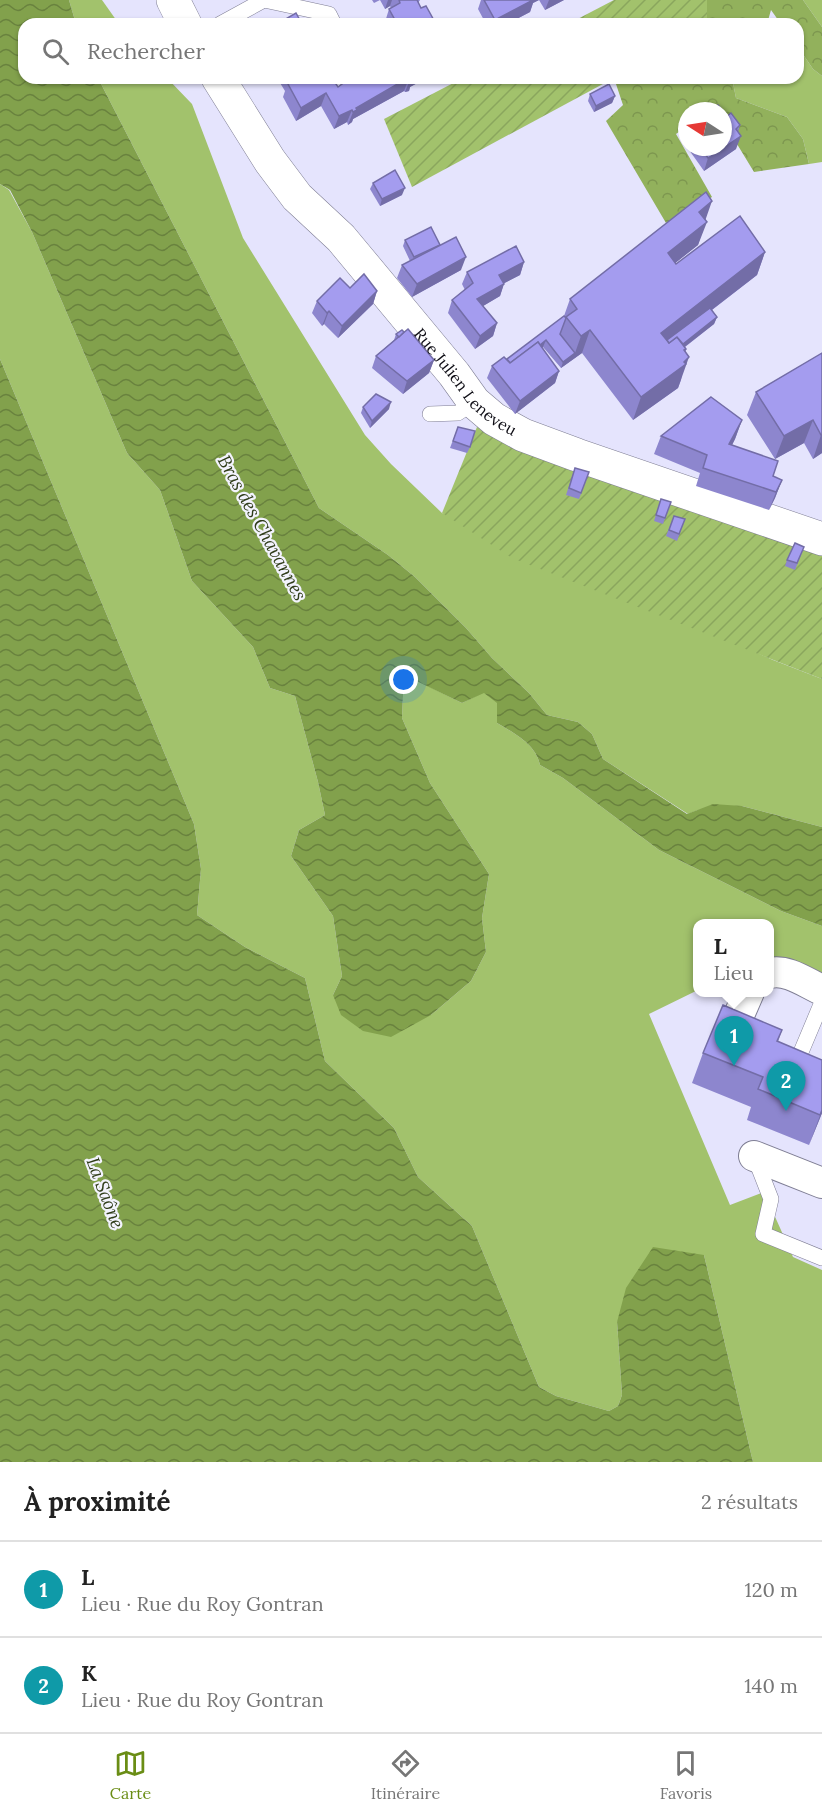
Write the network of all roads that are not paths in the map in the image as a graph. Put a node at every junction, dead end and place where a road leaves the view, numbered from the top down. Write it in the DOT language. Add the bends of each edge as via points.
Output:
graph roads {
  1 [pos="172,0"];
  2 [pos="182,18"];
  3 [pos="231,18"];
  4 [pos="331,18"];
  5 [pos="222,84"];
  6 [pos="474,402"];
  7 [pos="430,414"];
  8 [pos="822,539"];
  9 [pos="774,972"];
  10 [pos="822,990"];
  11 [pos="747,997"];
  12 [pos="822,1002"];
  13 [pos="736,1022"];
  14 [pos="796,1064"];
  15 [pos="754,1156"];
  16 [pos="822,1183"];
  17 [pos="822,1258"];
  1 -- 2 [label="street"];
  3 -- 4 [label="lane" via="264,0 329,14"];
  5 -- 6 [label="street, Rue Julien Leneveu" via="290,188 341,238"];
  6 -- 7 [label="lane" via="458,413"];
  6 -- 8 [label="street, Rue Julien Leneveu" via="523,435"];
  9 -- 10 [label="street"];
  11 -- 13 [label="street"];
  12 -- 14 [label="lane"];
  15 -- 16 [label="street"];
  15 -- 17 [label="lane" via="771,1199 763,1234"];
}
